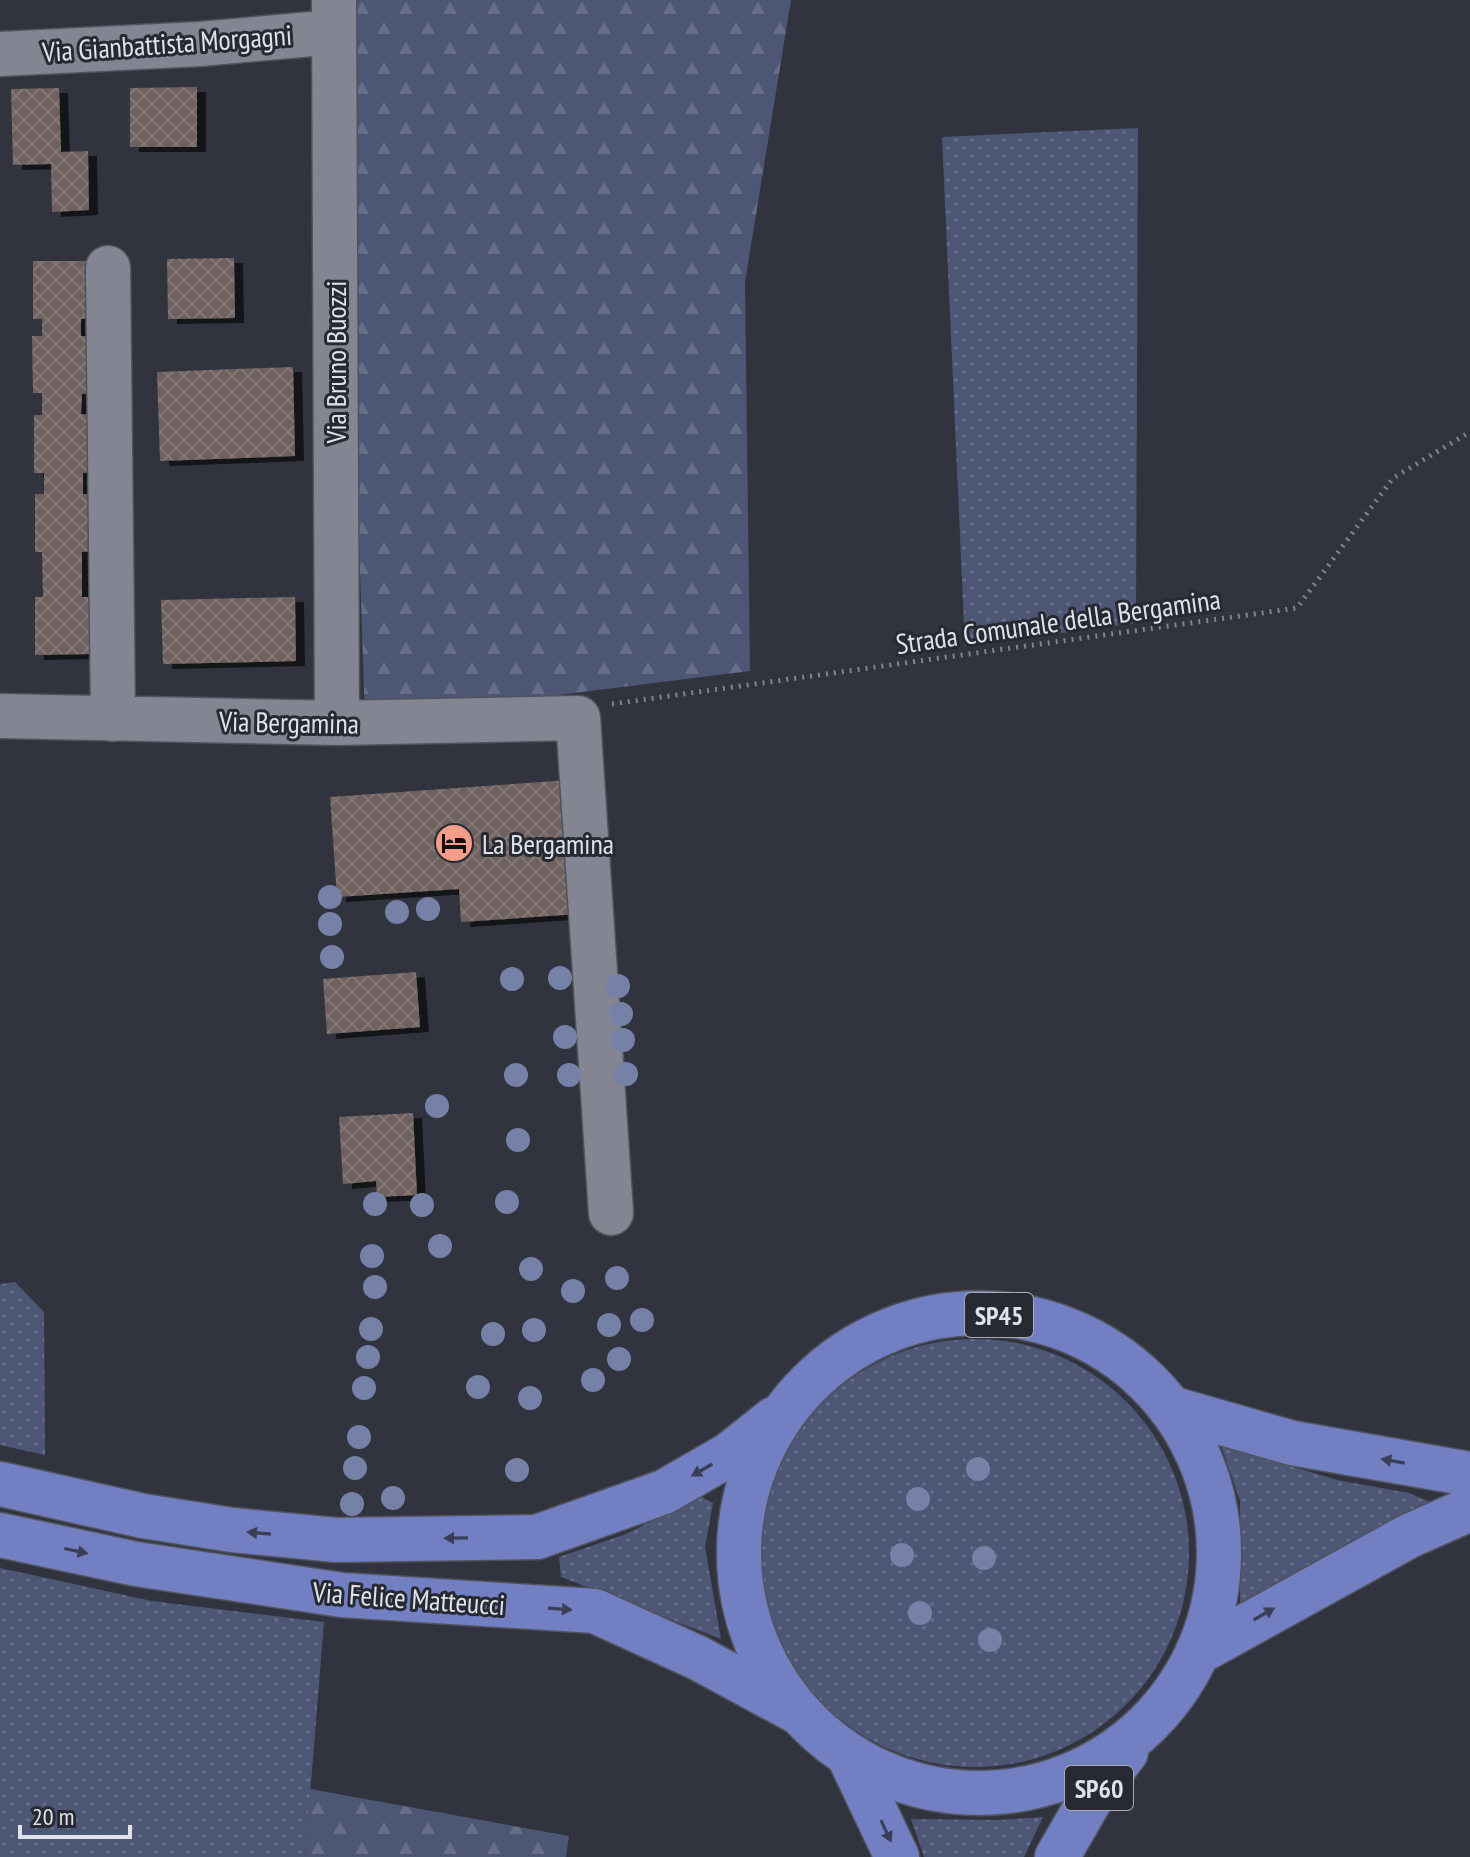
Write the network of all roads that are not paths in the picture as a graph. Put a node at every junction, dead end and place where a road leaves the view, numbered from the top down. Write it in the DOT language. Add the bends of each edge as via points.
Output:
graph roads {
  1 [pos="334,16"];
  2 [pos="0,54"];
  3 [pos="108,268"];
  4 [pos="0,716"];
  5 [pos="113,719"];
  6 [pos="337,723"];
  7 [pos="611,1213"];
  8 [pos="788,1408"];
  9 [pos="1170,1408"];
  10 [pos="1470,1474"];
  11 [pos="0,1484"];
  12 [pos="1470,1509"];
  13 [pos="0,1535"];
  14 [pos="1197,1653"];
  15 [pos="798,1712"];
  16 [pos="1148,1723"];
  17 [pos="849,1756"];
  18 [pos="897,1857"];
  19 [pos="1057,1857"];
  1 -- 2 [label="street, Via Gianbattista Morgagni" via="200,44"];
  1 -- 6 [label="street, Via Bruno Buozzi"];
  3 -- 5 [label="street"];
  4 -- 5 [label="street, Via Bergamina"];
  5 -- 6 [label="street, Via Bergamina"];
  6 -- 7 [label="street, Via Bergamina" via="578,718"];
  8 -- 9 [label="main road, SP45" via="809,1384 859,1345 918,1321 982,1314 1029,1319 1086,1339 1146,1380"];
  8 -- 11 [label="main road, Via Felice Matteucci / SP45, one-way" via="730,1454 664,1492 537,1537 336,1540 232,1530"];
  8 -- 15 [label="main road, SP45" via="752,1474 740,1524 739,1575 758,1648"];
  10 -- 9 [label="main road, one-way" via="1292,1443"];
  9 -- 14 [label="main road, SP45" via="1209,1484 1219,1541 1215,1599"];
  14 -- 12 [label="main road, one-way" via="1368,1558"];
  13 -- 15 [label="main road, Via Felice Matteucci / SP45, one-way" via="136,1564 342,1595 595,1611"];
  14 -- 16 [label="main road, SP45"];
  15 -- 17 [label="main road, SP45"];
  16 -- 17 [label="main road, SP45" via="1112,1752 1071,1774 1004,1792 935,1789"];
  16 -- 19 [label="main road, SP60" via="1090,1800"];
  17 -- 18 [label="main road, one-way"];
}
